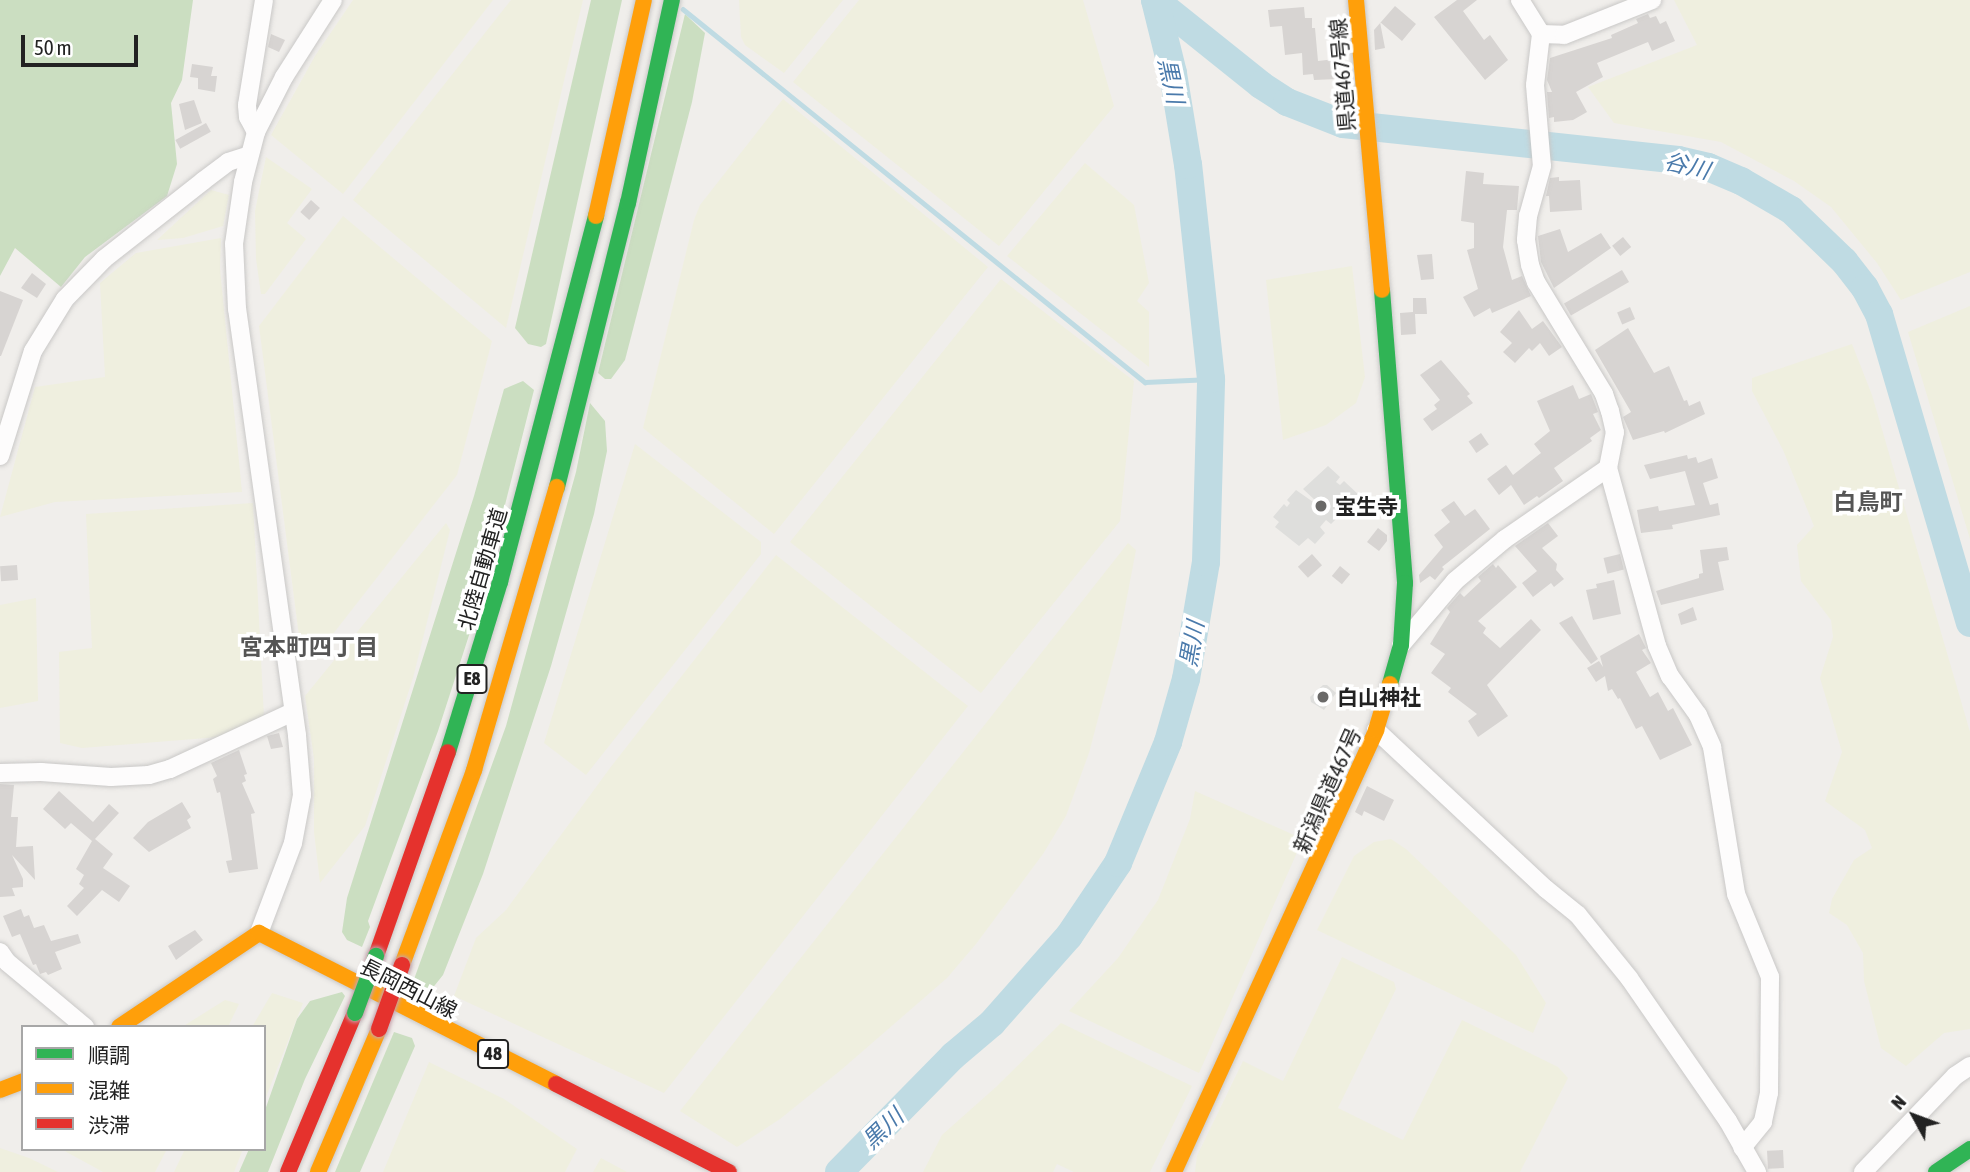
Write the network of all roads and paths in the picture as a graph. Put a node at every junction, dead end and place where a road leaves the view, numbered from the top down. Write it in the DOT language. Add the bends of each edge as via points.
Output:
graph roads {
  1 [pos="264,0"];
  2 [pos="333,0"];
  3 [pos="645,0"];
  4 [pos="673,0"];
  5 [pos="1356,0"];
  6 [pos="1520,0"];
  7 [pos="1652,0"];
  8 [pos="1541,34"];
  9 [pos="256,132"];
  10 [pos="1370,146"];
  11 [pos="248,155"];
  12 [pos="0,456"];
  13 [pos="1608,468"];
  14 [pos="1401,645"];
  15 [pos="293,712"];
  16 [pos="1376,730"];
  17 [pos="0,773"];
  18 [pos="259,933"];
  19 [pos="2,963"];
  20 [pos="82,1025"];
  21 [pos="122,1025"];
  22 [pos="1970,1066"];
  23 [pos="21,1082"];
  24 [pos="0,1090"];
  25 [pos="1742,1148"];
  26 [pos="1970,1149"];
  27 [pos="288,1172"];
  28 [pos="318,1172"];
  29 [pos="729,1172"];
  30 [pos="1174,1172"];
  31 [pos="1757,1172"];
  32 [pos="1863,1172"];
  33 [pos="1936,1172"];
  1 -- 9 [label="street" via="247,105"];
  2 -- 9 [label="street" via="284,77"];
  3 -- 27 [label="main road, 北陸自動車道 / E8, bridge" via="589,250 475,668 355,1013"];
  4 -- 28 [label="main road, E8, bridge" via="555,495 474,770 379,1029"];
  5 -- 10 [label="main road, 県道467号線"];
  6 -- 8 [label="street"];
  7 -- 8 [label="street" via="1564,35"];
  8 -- 13 [label="street" via="1535,85 1542,166 1526,240 1536,282 1604,394 1615,432"];
  9 -- 11 [label="street"];
  10 -- 14 [label="main road, 新潟県道467号" via="1405,583"];
  11 -- 12 [label="street" via="228,162 203,181 104,260 65,299 33,351"];
  11 -- 15 [label="street" via="236,217 234,272"];
  13 -- 14 [label="street" via="1504,539 1455,581"];
  13 -- 25 [label="street" via="1657,646 1712,747 1736,894 1770,977 1769,1093 1763,1122"];
  14 -- 16 [label="main road, 新潟県道467号"];
  15 -- 17 [label="street" via="149,775"];
  15 -- 18 [label="street" via="302,795 293,842"];
  16 -- 25 [label="street" via="1578,915 1629,978"];
  16 -- 30 [label="main road, 新潟県道467号"];
  18 -- 21 [label="main road"];
  18 -- 29 [label="main road, 長岡西山線 / 48"];
  19 -- 20 [label="street"];
  22 -- 32 [label="street"];
  23 -- 24 [label="main road"];
  25 -- 31 [label="street"];
  26 -- 33 [label="main road"];
}
